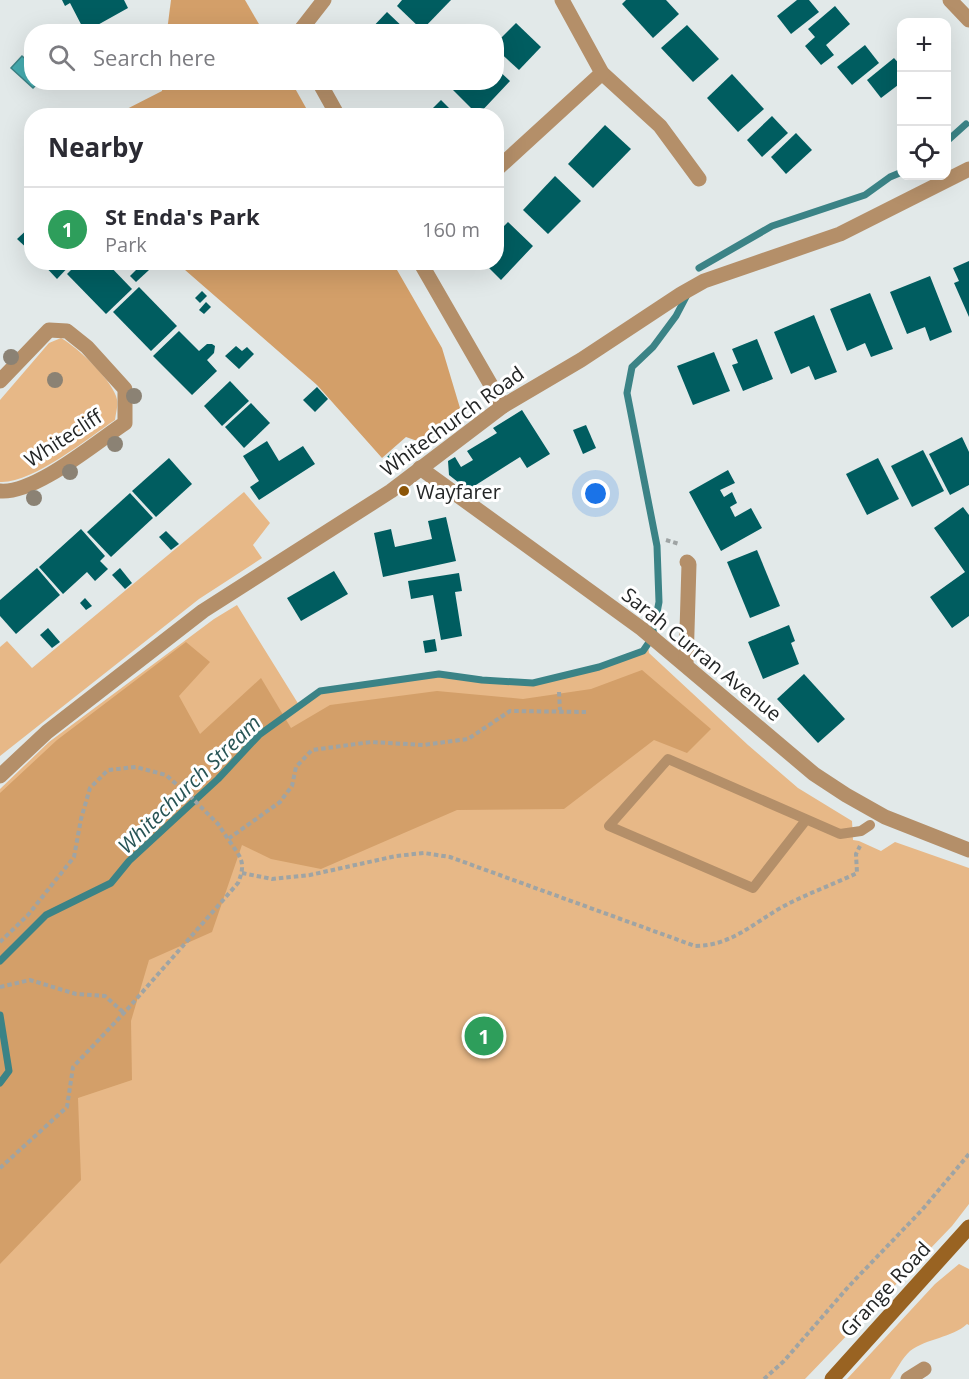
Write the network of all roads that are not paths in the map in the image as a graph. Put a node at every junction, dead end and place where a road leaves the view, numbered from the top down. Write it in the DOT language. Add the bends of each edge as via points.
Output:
graph roads {
  1 [pos="324,0"];
  2 [pos="562,0"];
  3 [pos="950,0"];
  4 [pos="969,20"];
  5 [pos="305,24"];
  6 [pos="602,73"];
  7 [pos="323,90"];
  8 [pos="334,108"];
  9 [pos="504,163"];
  10 [pos="969,169"];
  11 [pos="699,179"];
  12 [pos="425,270"];
  13 [pos="0,381"];
  14 [pos="503,406"];
  15 [pos="420,468"];
  16 [pos="0,491"];
  17 [pos="687,562"];
  18 [pos="686,664"];
  19 [pos="0,776"];
  20 [pos="806,820"];
  21 [pos="870,825"];
  22 [pos="969,850"];
  23 [pos="967,1236"];
  24 [pos="924,1369"];
  25 [pos="832,1379"];
  26 [pos="908,1379"];
  1 -- 5 [label="street"];
  2 -- 6 [label="street"];
  3 -- 4 [label="street"];
  6 -- 9 [label="street"];
  6 -- 11 [label="street" via="660,126"];
  7 -- 8 [label="street"];
  10 -- 14 [label="street, Whitechurch Road" via="840,234 704,281"];
  12 -- 14 [label="street"];
  13 -- 16 [label="street, Whitecliff" via="49,330 67,331 87,347 124,389 125,412 125,423 46,477 11,492"];
  14 -- 15 [label="street, Whitechurch Road"];
  15 -- 18 [label="street, Sarah Curran Avenue"];
  15 -- 19 [label="street, Whitechurch Road" via="350,518 203,610 47,732"];
  17 -- 18 [label="street"];
  18 -- 22 [label="street, Sarah Curran Avenue" via="814,774 885,817"];
  20 -- 20 [label="lane" via="753,888 609,826 668,759"];
  20 -- 21 [label="lane" via="840,834 861,831"];
  23 -- 25 [label="main road, Grange Road"];
  24 -- 26 [label="street"];
}
